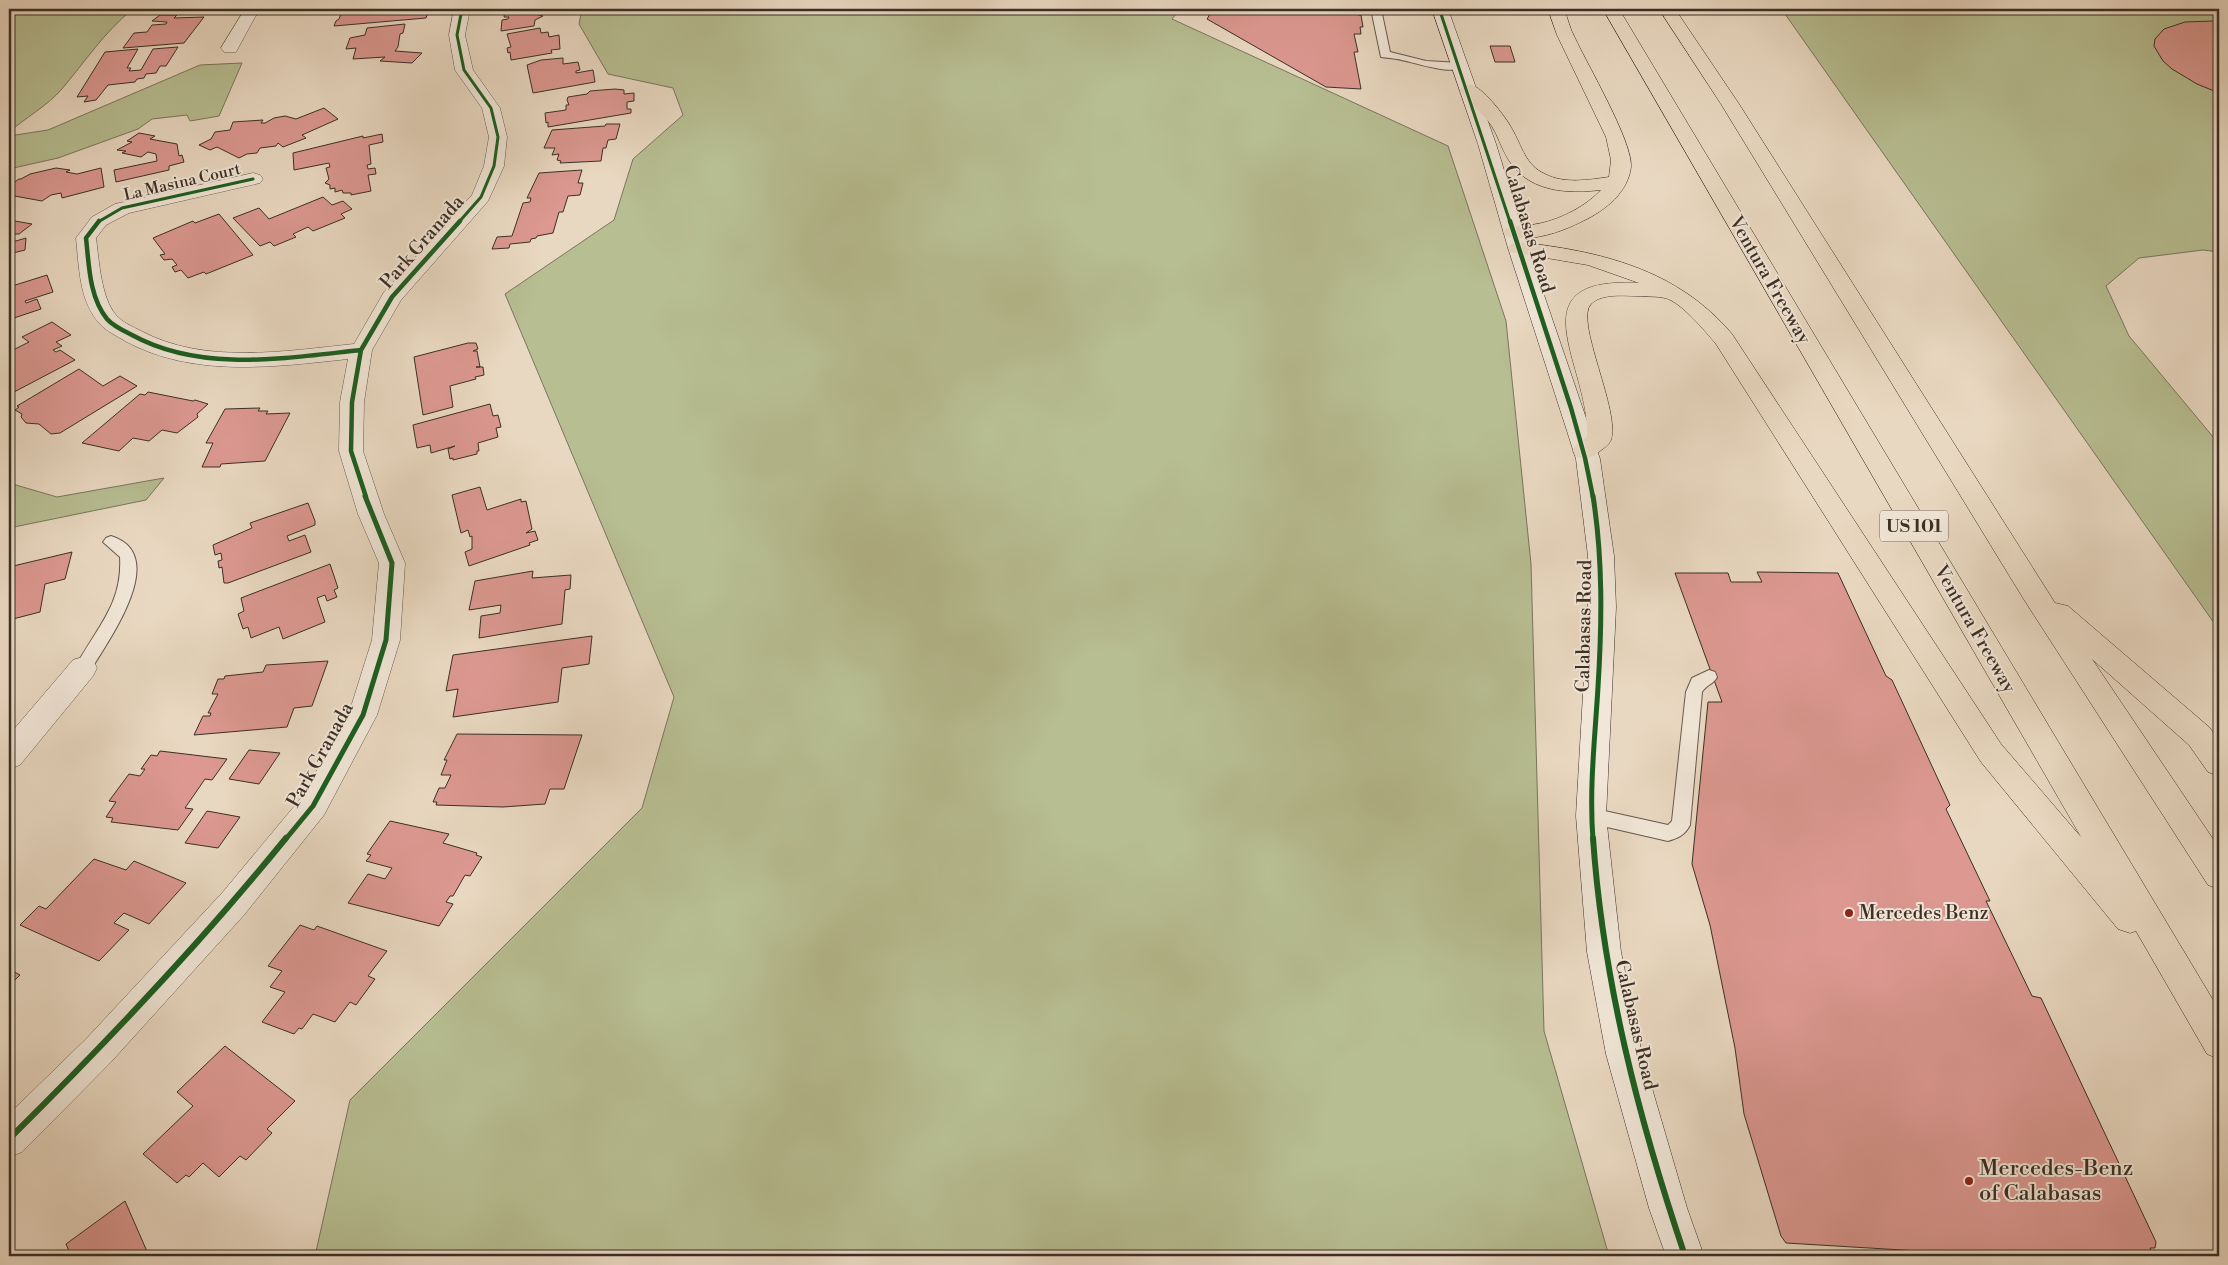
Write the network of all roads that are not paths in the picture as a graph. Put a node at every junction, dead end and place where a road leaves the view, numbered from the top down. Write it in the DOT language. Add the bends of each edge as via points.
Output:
graph roads {
  1 [pos="254,9"];
  2 [pos="462,9"];
  3 [pos="1376,9"];
  4 [pos="1440,9"];
  5 [pos="1556,9"];
  6 [pos="1611,9"];
  7 [pos="1667,9"];
  8 [pos="230,48"];
  9 [pos="1460,66"];
  10 [pos="1469,90"];
  11 [pos="253,179"];
  12 [pos="1618,182"];
  13 [pos="1516,240"];
  14 [pos="1675,294"];
  15 [pos="361,350"];
  16 [pos="1585,451"];
  17 [pos="111,542"];
  18 [pos="2032,592"];
  19 [pos="82,668"];
  20 [pos="1709,677"];
  21 [pos="9,756"];
  22 [pos="2219,763"];
  23 [pos="1591,816"];
  24 [pos="2219,875"];
  25 [pos="2179,977"];
  26 [pos="2219,1042"];
  27 [pos="9,1139"];
  28 [pos="1685,1256"];
  1 -- 8 [label="street"];
  2 -- 15 [label="street, Park Granada" via="457,35 464,70 491,108 498,137 494,166 480,197 392,297"];
  3 -- 9 [label="lane" via="1385,55 1425,64"];
  4 -- 9 [label="street, Calabasas Road"];
  5 -- 12 [label="highway" via="1564,35 1615,137 1620,152"];
  6 -- 25 [label="highway, Ventura Freeway / US 101"];
  7 -- 18 [label="highway"];
  9 -- 10 [label="street, Calabasas Road"];
  10 -- 12 [label="highway" via="1501,124 1517,160 1533,176 1551,184 1569,186"];
  10 -- 13 [label="street, Calabasas Road"];
  11 -- 15 [label="street, La Masina Court" via="122,208 98,222 86,238 94,296 108,320 137,341 177,354 221,359 279,359"];
  12 -- 13 [label="highway" via="1590,210"];
  13 -- 14 [label="highway" via="1614,265"];
  13 -- 16 [label="street, Calabasas Road"];
  14 -- 16 [label="highway" via="1609,290 1587,296 1579,304 1576,314 1578,328 1600,420 1599,440"];
  14 -- 25 [label="highway" via="1705,316 1724,339 1991,753"];
  15 -- 27 [label="street, Park Granada" via="352,402 351,451 371,514 392,563 386,640 363,715 313,806 233,904 99,1050"];
  16 -- 23 [label="street, Calabasas Road" via="1601,556 1602,607"];
  17 -- 19 [label="lane" via="128,555 129,575 121,605"];
  18 -- 22 [label="highway" via="2199,736"];
  18 -- 24 [label="highway"];
  19 -- 21 [label="street"];
  20 -- 23 [label="lane" via="1698,683 1694,692 1681,825 1668,832"];
  23 -- 28 [label="street, Calabasas Road" via="1604,952 1624,1054"];
  25 -- 26 [label="highway, Ventura Freeway / US 101"];
}
